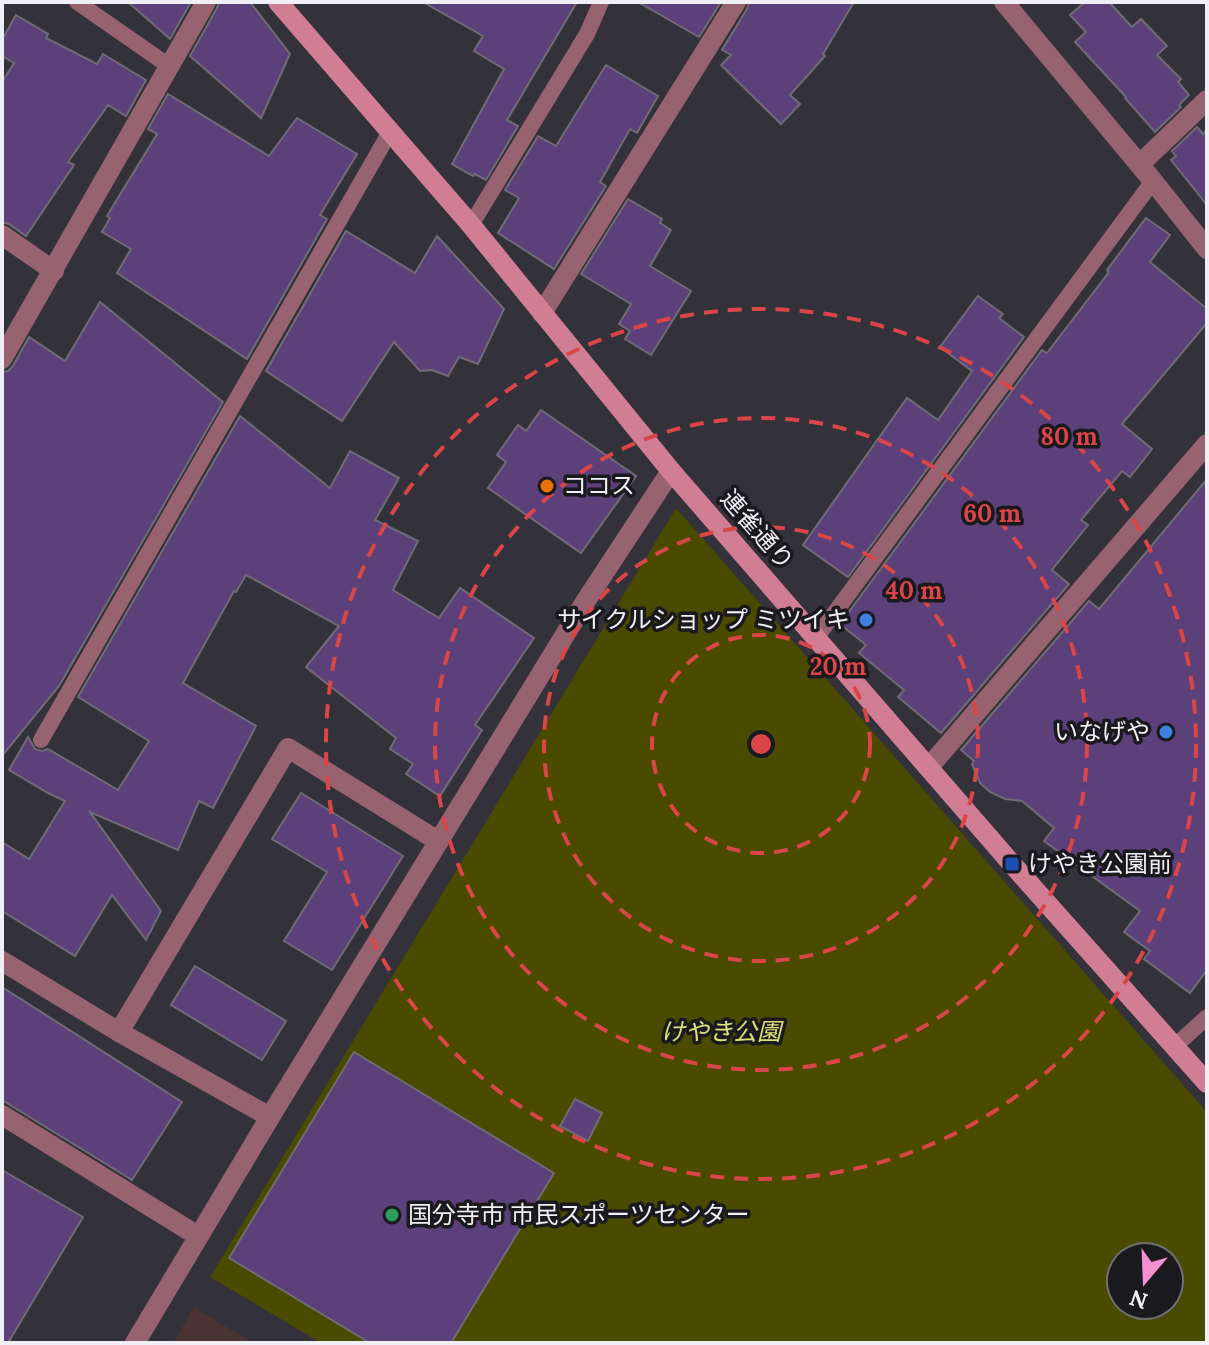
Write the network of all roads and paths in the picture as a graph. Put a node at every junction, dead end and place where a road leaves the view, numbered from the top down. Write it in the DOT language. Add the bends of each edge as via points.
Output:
graph roads {
  1 [pos="77,2"];
  2 [pos="206,2"];
  3 [pos="601,2"];
  4 [pos="736,2"];
  5 [pos="1004,2"];
  6 [pos="287,6"];
  7 [pos="169,66"];
  8 [pos="1207,100"];
  9 [pos="390,132"];
  10 [pos="1140,164"];
  11 [pos="1153,181"];
  12 [pos="471,225"];
  13 [pos="2,235"];
  14 [pos="1207,249"];
  15 [pos="54,271"];
  16 [pos="542,313"];
  17 [pos="2,359"];
  18 [pos="1207,444"];
  19 [pos="671,471"];
  20 [pos="816,638"];
  21 [pos="41,740"];
  22 [pos="929,767"];
  23 [pos="438,841"];
  24 [pos="2,961"];
  25 [pos="1207,1017"];
  26 [pos="119,1032"];
  27 [pos="1175,1046"];
  28 [pos="1207,1083"];
  29 [pos="2,1115"];
  30 [pos="270,1117"];
  31 [pos="198,1236"];
  32 [pos="135,1343"];
  1 -- 7 [label="lane"];
  2 -- 7 [label="street"];
  3 -- 12 [label="lane" via="587,34"];
  4 -- 16 [label="street"];
  5 -- 10 [label="street"];
  6 -- 9 [label="main road, 連雀通り"];
  7 -- 15 [label="street"];
  8 -- 10 [label="street"];
  9 -- 12 [label="main road, 連雀通り"];
  9 -- 21 [label="lane"];
  10 -- 11 [label="street"];
  11 -- 14 [label="street"];
  11 -- 20 [label="lane"];
  12 -- 16 [label="main road, 連雀通り"];
  13 -- 15 [label="street"];
  15 -- 17 [label="street"];
  16 -- 19 [label="main road, 連雀通り"];
  18 -- 22 [label="street"];
  19 -- 20 [label="main road, 連雀通り"];
  19 -- 23 [label="street"];
  20 -- 22 [label="main road, 連雀通り"];
  22 -- 27 [label="main road, 連雀通り"];
  23 -- 26 [label="street" via="288,748"];
  23 -- 30 [label="street"];
  24 -- 26 [label="street"];
  25 -- 27 [label="lane"];
  26 -- 30 [label="street"];
  27 -- 28 [label="main road, 連雀通り"];
  29 -- 31 [label="street"];
  30 -- 31 [label="street"];
  31 -- 32 [label="street"];
}
